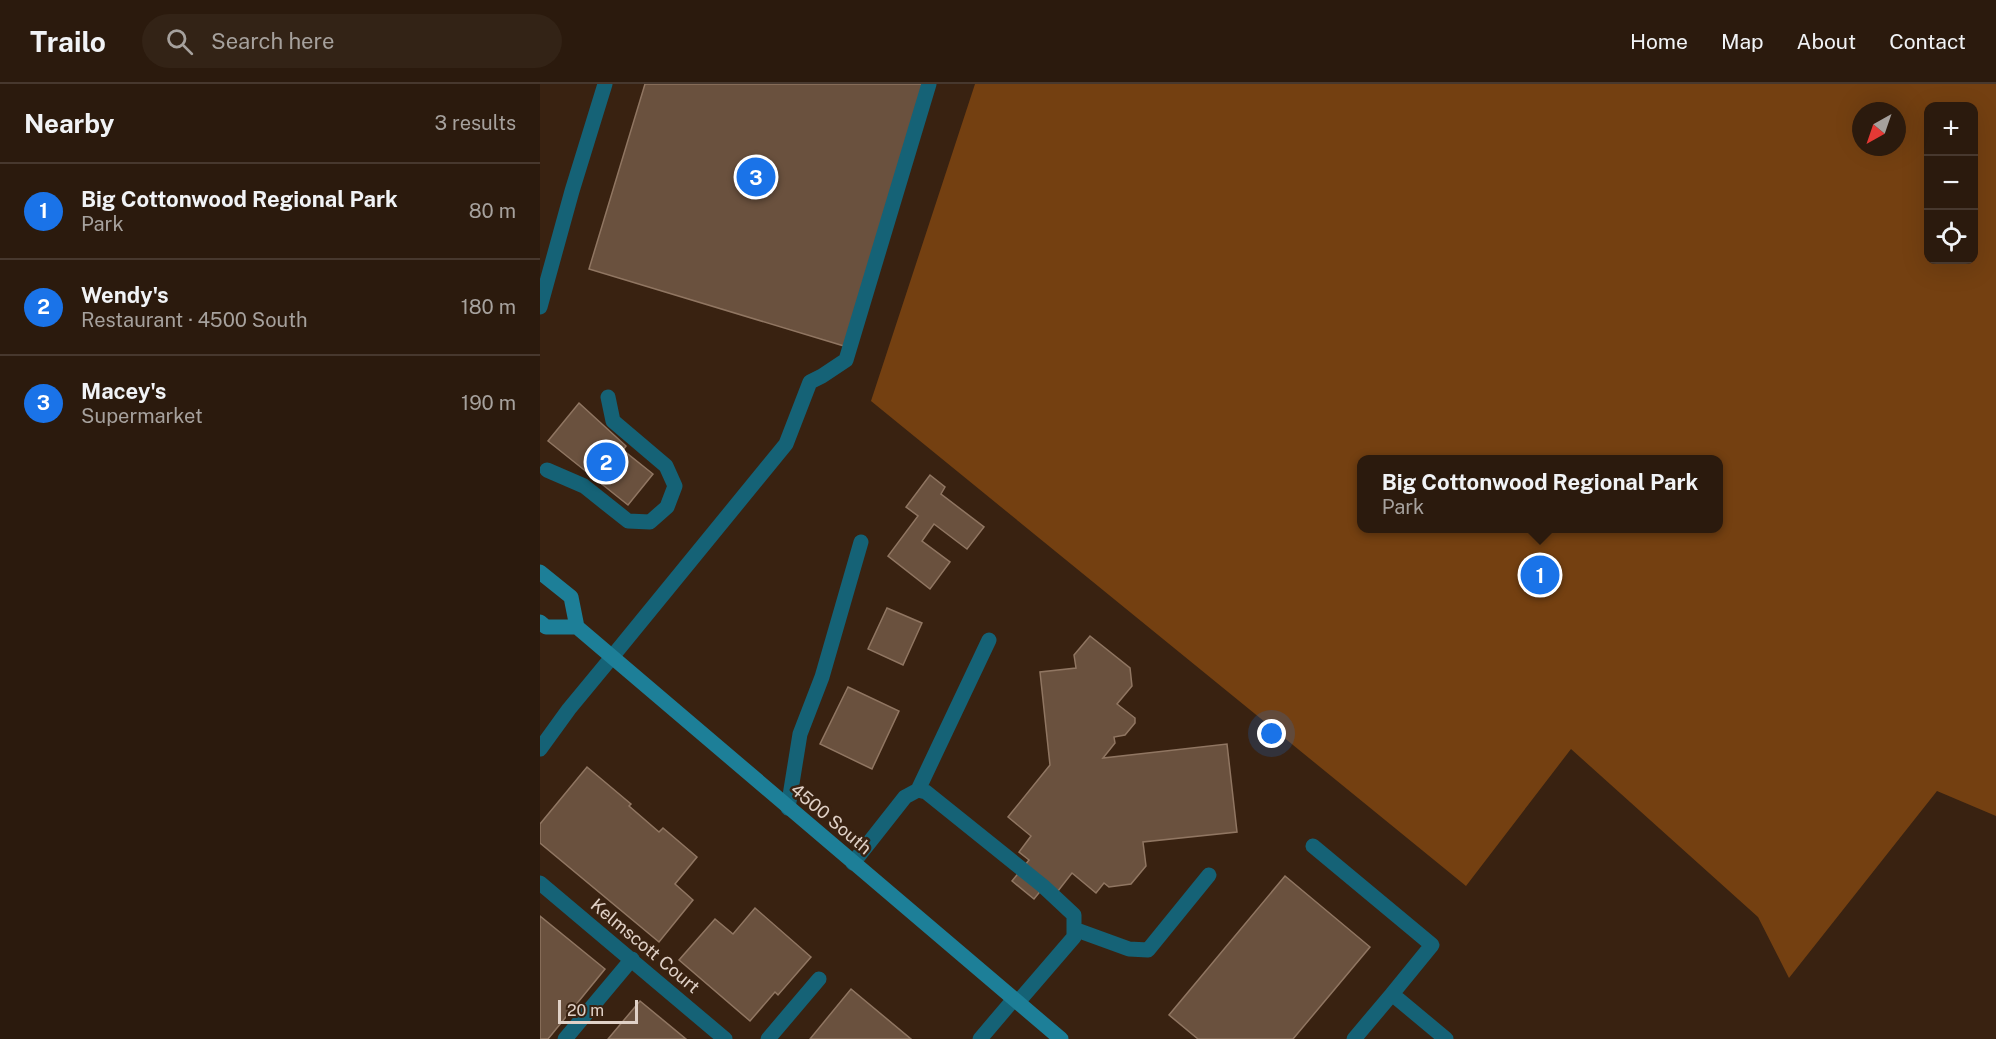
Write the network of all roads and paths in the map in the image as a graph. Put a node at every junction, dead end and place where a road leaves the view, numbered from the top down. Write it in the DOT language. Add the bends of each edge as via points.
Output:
graph roads {
  1 [pos="605,84"];
  2 [pos="929,84"];
  3 [pos="540,307"];
  4 [pos="608,397"];
  5 [pos="547,470"];
  6 [pos="861,542"];
  7 [pos="540,572"];
  8 [pos="540,622"];
  9 [pos="577,627"];
  10 [pos="989,640"];
  11 [pos="612,657"];
  12 [pos="540,749"];
  13 [pos="918,790"];
  14 [pos="788,808"];
  15 [pos="1313,846"];
  16 [pos="853,863"];
  17 [pos="1209,875"];
  18 [pos="540,883"];
  19 [pos="1074,929"];
  20 [pos="632,959"];
  21 [pos="819,979"];
  22 [pos="1392,994"];
  23 [pos="1016,1000"];
  24 [pos="1444,1038"];
  25 [pos="565,1039"];
  26 [pos="725,1039"];
  27 [pos="768,1039"];
  28 [pos="980,1039"];
  29 [pos="1061,1039"];
  30 [pos="1354,1039"];
  1 -- 3 [label="street"];
  2 -- 11 [label="street" via="846,360 810,382 786,444"];
  4 -- 5 [label="street" via="612,421 666,466 675,486 667,507 650,522 628,522 584,486"];
  6 -- 14 [label="street" via="822,677 800,734"];
  7 -- 9 [label="main road" via="571,597"];
  8 -- 9 [label="main road" via="546,627"];
  9 -- 11 [label="main road, 4500 South"];
  10 -- 13 [label="street"];
  11 -- 12 [label="street"];
  11 -- 14 [label="main road, 4500 South"];
  13 -- 16 [label="street" via="905,797"];
  13 -- 19 [label="street" via="926,792 1044,886 1074,915"];
  14 -- 16 [label="main road, 4500 South"];
  15 -- 22 [label="street" via="1432,945"];
  16 -- 23 [label="main road, 4500 South"];
  17 -- 19 [label="street" via="1148,950 1129,950"];
  18 -- 20 [label="street, Kelmscott Court"];
  19 -- 23 [label="street" via="1074,937"];
  20 -- 25 [label="street"];
  20 -- 26 [label="street, Kelmscott Court"];
  21 -- 27 [label="street"];
  22 -- 24 [label="street"];
  22 -- 30 [label="street"];
  23 -- 28 [label="street"];
  23 -- 29 [label="main road, 4500 South"];
}
